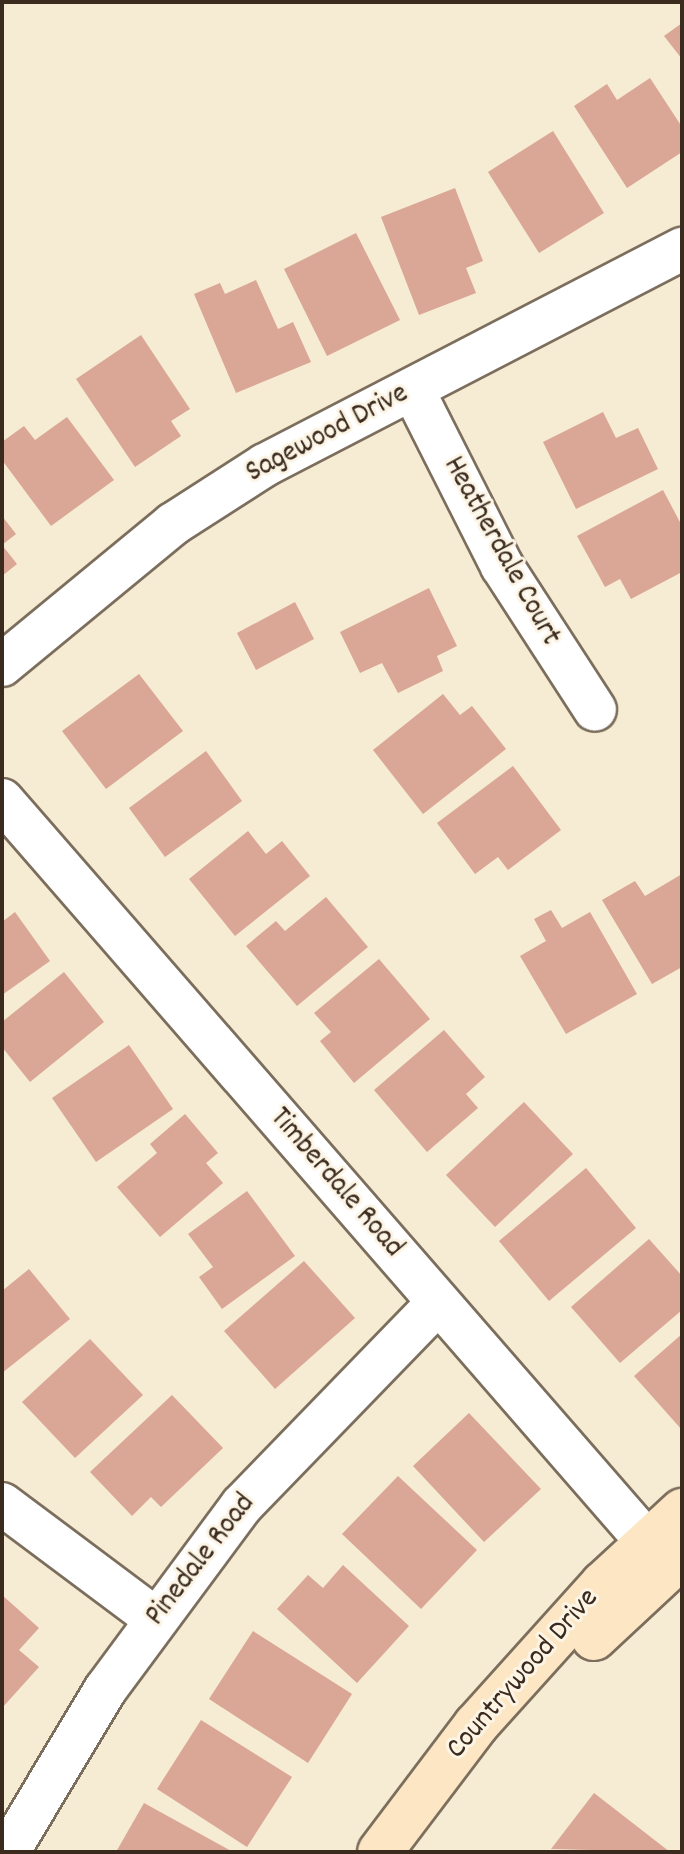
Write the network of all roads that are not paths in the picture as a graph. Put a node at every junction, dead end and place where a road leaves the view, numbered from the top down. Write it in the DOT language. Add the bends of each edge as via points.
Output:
graph roads {
  1 [pos="682,249"];
  2 [pos="413,390"];
  3 [pos="2,665"];
  4 [pos="595,710"];
  5 [pos="2,800"];
  6 [pos="438,1303"];
  7 [pos="2,1504"];
  8 [pos="682,1511"];
  9 [pos="667,1554"];
  10 [pos="156,1619"];
  11 [pos="8,1852"];
  12 [pos="380,1852"];
  13 [pos="416,1852"];
  1 -- 2 [label="street, Sagewood Drive"];
  2 -- 3 [label="street, Sagewood Drive" via="265,465 173,524"];
  2 -- 4 [label="street, Heatherdale Court" via="502,566"];
  5 -- 6 [label="street, Timberdale Road"];
  6 -- 9 [label="street, Timberdale Road"];
  6 -- 10 [label="street, Pinedale Road" via="242,1505"];
  7 -- 10 [label="street"];
  8 -- 9 [label="street, Countrywood Drive"];
  9 -- 12 [label="street, Countrywood Drive" via="476,1725"];
  9 -- 13 [label="street, Countrywood Drive" via="496,1746"];
  10 -- 11 [label="street, Pinedale Road" via="105,1690"];
}
